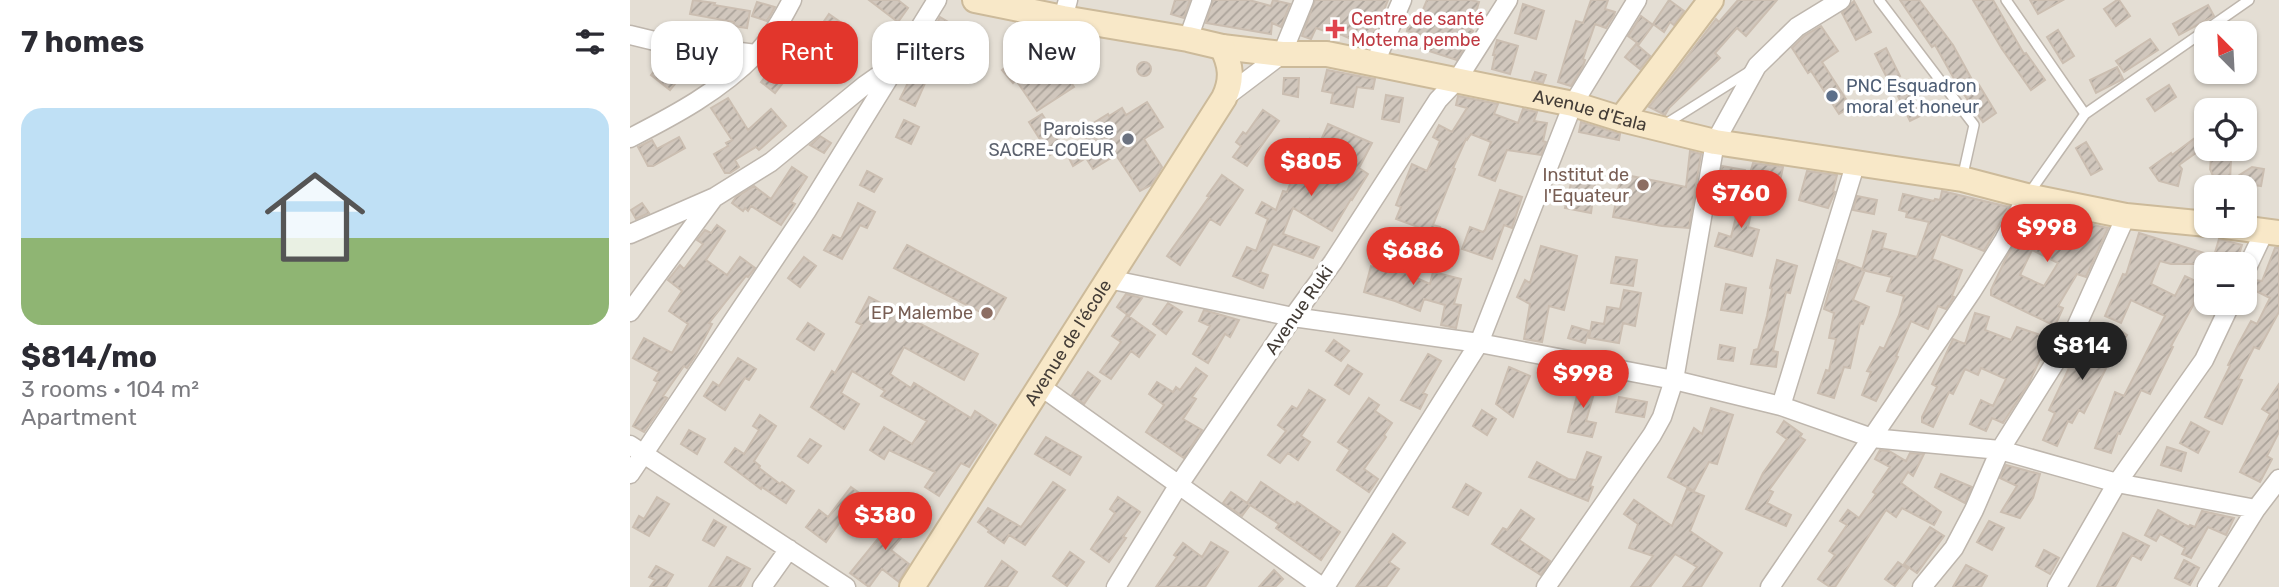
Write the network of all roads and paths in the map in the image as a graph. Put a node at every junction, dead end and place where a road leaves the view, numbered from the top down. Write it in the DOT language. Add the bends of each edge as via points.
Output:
graph roads {
  1 [pos="792,0"];
  2 [pos="937,0"];
  3 [pos="975,0"];
  4 [pos="1202,0"];
  5 [pos="1304,0"];
  6 [pos="1402,0"];
  7 [pos="1508,0"];
  8 [pos="1637,0"];
  9 [pos="1711,0"];
  10 [pos="1841,0"];
  11 [pos="1879,0"];
  12 [pos="2006,0"];
  13 [pos="2249,0"];
  14 [pos="1066,9"];
  15 [pos="925,21"];
  16 [pos="630,35"];
  17 [pos="1188,39"];
  18 [pos="1222,47"];
  19 [pos="756,54"];
  20 [pos="1282,54"];
  21 [pos="1374,65"];
  22 [pos="1757,66"];
  23 [pos="872,80"];
  24 [pos="1457,80"];
  25 [pos="886,84"];
  26 [pos="1224,98"];
  27 [pos="1573,104"];
  28 [pos="2085,114"];
  29 [pos="1621,119"];
  30 [pos="1660,128"];
  31 [pos="630,138"];
  32 [pos="1715,142"];
  33 [pos="1856,162"];
  34 [pos="1962,179"];
  35 [pos="2027,196"];
  36 [pos="715,197"];
  37 [pos="2126,216"];
  38 [pos="2194,223"];
  39 [pos="2272,231"];
  40 [pos="630,234"];
  41 [pos="2257,254"];
  42 [pos="1108,279"];
  43 [pos="630,312"];
  44 [pos="2225,315"];
  45 [pos="1293,317"];
  46 [pos="1479,343"];
  47 [pos="1674,380"];
  48 [pos="1040,386"];
  49 [pos="1781,406"];
  50 [pos="1872,438"];
  51 [pos="636,449"];
  52 [pos="2000,450"];
  53 [pos="630,474"];
  54 [pos="2279,479"];
  55 [pos="2117,483"];
  56 [pos="1178,486"];
  57 [pos="2256,509"];
  58 [pos="789,549"];
  59 [pos="762,587"];
  60 [pos="846,587"];
  61 [pos="912,587"];
  62 [pos="1116,587"];
  63 [pos="1324,587"];
  64 [pos="1546,587"];
  65 [pos="1770,587"];
  66 [pos="1922,587"];
  67 [pos="2057,587"];
  68 [pos="2207,587"];
  1 -- 19 [label="street"];
  2 -- 15 [label="street"];
  3 -- 14 [label="street, Avenue d'Eala"];
  4 -- 17 [label="street"];
  5 -- 20 [label="street"];
  6 -- 21 [label="street"];
  7 -- 24 [label="street, Avenue Ruki"];
  8 -- 27 [label="street"];
  9 -- 29 [label="street"];
  10 -- 22 [label="street" via="1797,27"];
  11 -- 34 [label="lane" via="1973,125"];
  12 -- 28 [label="lane"];
  13 -- 28 [label="lane"];
  14 -- 17 [label="street, Avenue d'Eala"];
  16 -- 19 [label="street"];
  17 -- 18 [label="street, Avenue d'Eala"];
  18 -- 20 [label="street, Avenue d'Eala"];
  18 -- 26 [label="street" via="1231,74"];
  19 -- 31 [label="street" via="697,102"];
  20 -- 21 [label="street, Avenue d'Eala" via="1327,54"];
  20 -- 26 [label="street"];
  21 -- 24 [label="street, Avenue d'Eala"];
  22 -- 30 [label="lane"];
  22 -- 32 [label="street"];
  23 -- 36 [label="street" via="771,162"];
  24 -- 27 [label="street, Avenue d'Eala"];
  24 -- 45 [label="street, Avenue Ruki" via="1438,100"];
  25 -- 51 [label="street" via="806,212"];
  26 -- 42 [label="street, Avenue de l'école"];
  27 -- 29 [label="street, Avenue d'Eala"];
  27 -- 46 [label="street"];
  28 -- 35 [label="lane"];
  29 -- 30 [label="street, Avenue d'Eala"];
  30 -- 32 [label="street, Avenue d'Eala"];
  32 -- 33 [label="street, Avenue d'Eala"];
  32 -- 47 [label="street"];
  33 -- 34 [label="street, Avenue d'Eala"];
  33 -- 49 [label="street"];
  34 -- 35 [label="street, Avenue d'Eala"];
  35 -- 37 [label="street, Avenue d'Eala"];
  35 -- 50 [label="street" via="1972,290"];
  36 -- 40 [label="street"];
  36 -- 43 [label="street"];
  37 -- 38 [label="street, Avenue d'Eala"];
  37 -- 52 [label="street" via="2073,334"];
  39 -- 41 [label="street"];
  42 -- 45 [label="street"];
  42 -- 48 [label="street, Avenue de l'école"];
  44 -- 55 [label="street" via="2204,360"];
  45 -- 46 [label="street"];
  45 -- 56 [label="street, Avenue Ruki"];
  46 -- 47 [label="street"];
  46 -- 63 [label="street"];
  47 -- 49 [label="street"];
  47 -- 64 [label="street" via="1652,435"];
  48 -- 56 [label="street"];
  48 -- 61 [label="street, Avenue de l'école"];
  49 -- 50 [label="street"];
  50 -- 52 [label="street"];
  50 -- 65 [label="street"];
  51 -- 53 [label="street"];
  51 -- 58 [label="street"];
  52 -- 55 [label="street"];
  52 -- 66 [label="street" via="1954,548"];
  54 -- 57 [label="street"];
  55 -- 57 [label="street"];
  55 -- 67 [label="street"];
  56 -- 62 [label="street, Avenue Ruki"];
  56 -- 63 [label="street"];
  57 -- 68 [label="street"];
  58 -- 59 [label="street"];
  58 -- 60 [label="street"];
}
